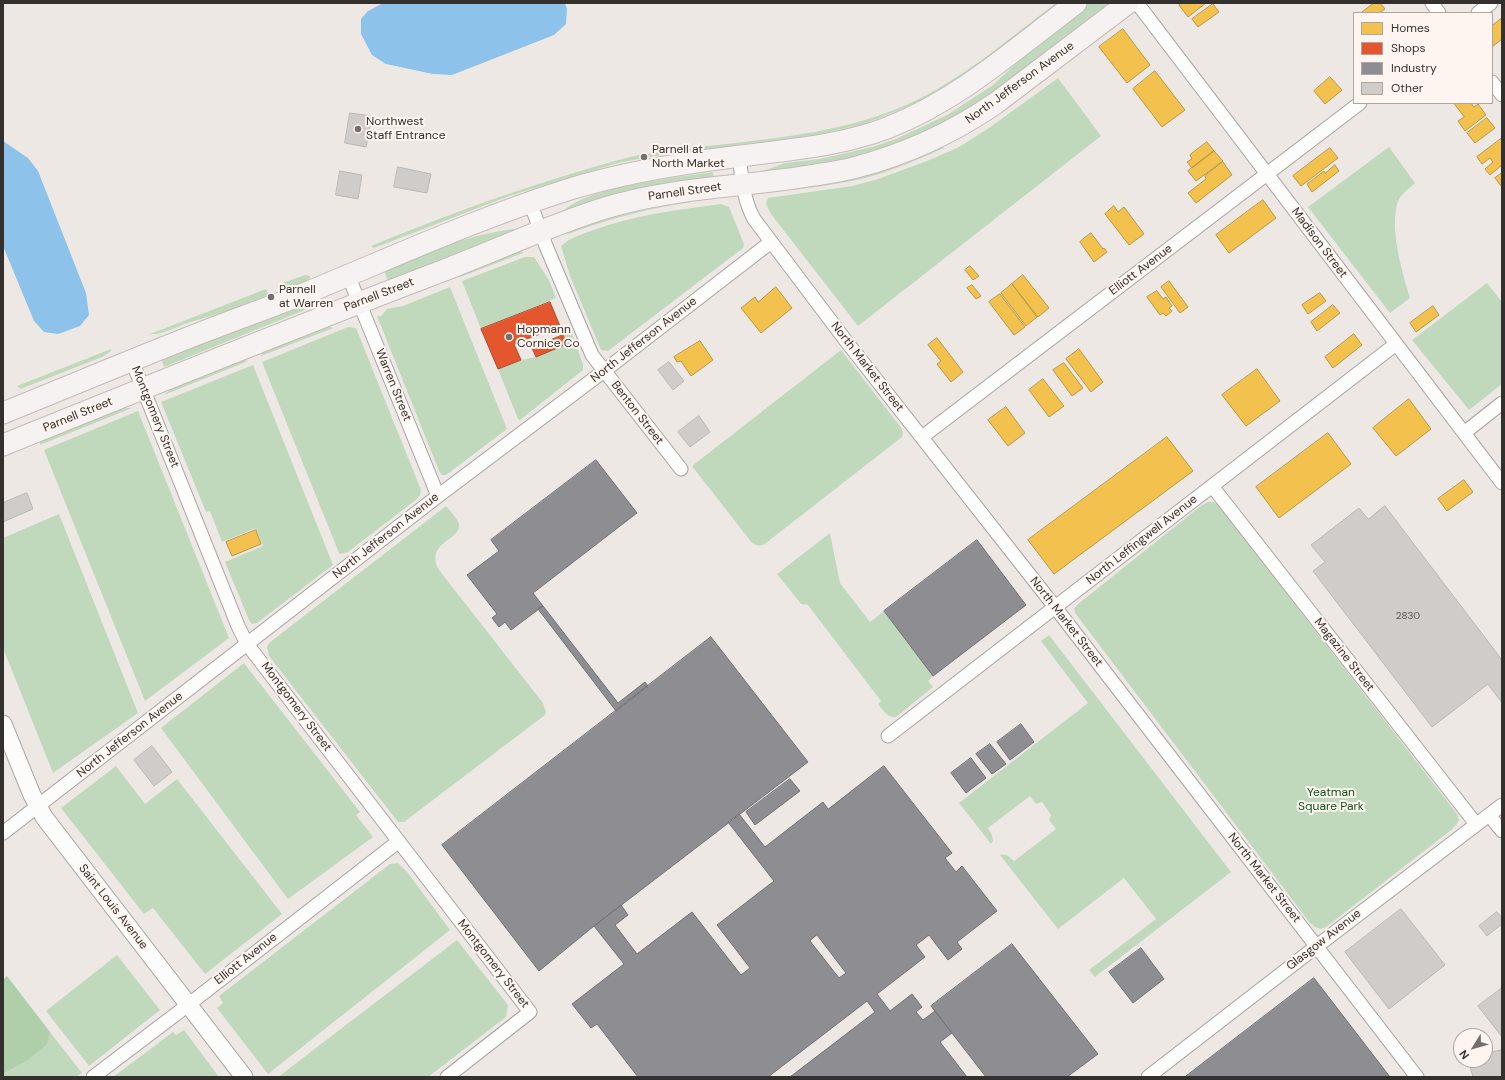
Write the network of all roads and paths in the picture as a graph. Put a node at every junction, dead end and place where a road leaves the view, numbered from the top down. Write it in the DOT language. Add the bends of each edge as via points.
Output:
graph roads {
  1 [pos="1076,3"];
  2 [pos="1128,3"];
  3 [pos="1137,3"];
  4 [pos="1432,3"];
  5 [pos="1491,3"];
  6 [pos="1439,12"];
  7 [pos="1479,12"];
  8 [pos="1493,83"];
  9 [pos="1502,95"];
  10 [pos="1359,104"];
  11 [pos="739,156"];
  12 [pos="1267,174"];
  13 [pos="742,185"];
  14 [pos="530,202"];
  15 [pos="541,232"];
  16 [pos="771,242"];
  17 [pos="348,275"];
  18 [pos="359,302"];
  19 [pos="1396,344"];
  20 [pos="132,361"];
  21 [pos="604,371"];
  22 [pos="144,389"];
  23 [pos="1502,403"];
  24 [pos="3,413"];
  25 [pos="1464,433"];
  26 [pos="922,437"];
  27 [pos="3,445"];
  28 [pos="681,469"];
  29 [pos="1502,483"];
  30 [pos="1212,486"];
  31 [pos="438,496"];
  32 [pos="1055,607"];
  33 [pos="247,644"];
  34 [pos="3,724"];
  35 [pos="888,736"];
  36 [pos="1502,805"];
  37 [pos="38,806"];
  38 [pos="1489,815"];
  39 [pos="1476,824"];
  40 [pos="1502,832"];
  41 [pos="3,833"];
  42 [pos="399,841"];
  43 [pos="1317,946"];
  44 [pos="188,1005"];
  45 [pos="1150,1076"];
  46 [pos="93,1077"];
  47 [pos="244,1077"];
  48 [pos="447,1077"];
  49 [pos="1417,1077"];
  1 -- 11 [label="main road" via="986,74 943,101 885,129 802,149"];
  2 -- 13 [label="main road, North Jefferson Avenue" via="996,103 974,118 931,140 855,168"];
  3 -- 12 [label="street, Madison Street"];
  4 -- 6 [label="street"];
  5 -- 7 [label="street"];
  8 -- 9 [label="street"];
  10 -- 12 [label="street, Elliott Avenue"];
  11 -- 13 [label="street, North Market Street"];
  11 -- 14 [label="main road" via="652,168 612,177"];
  12 -- 19 [label="street, Madison Street"];
  12 -- 26 [label="street, Elliott Avenue"];
  13 -- 15 [label="main road, Parnell Street" via="634,200"];
  13 -- 16 [label="street, North Market Street" via="754,219"];
  14 -- 15 [label="street, Benton Street"];
  14 -- 17 [label="main road"];
  15 -- 18 [label="main road, Parnell Street"];
  15 -- 21 [label="street, Benton Street" via="589,350"];
  16 -- 21 [label="street, North Jefferson Avenue"];
  16 -- 26 [label="street, North Market Street"];
  17 -- 18 [label="street, Warren Street"];
  17 -- 20 [label="main road"];
  18 -- 22 [label="main road, Parnell Street"];
  18 -- 31 [label="street, Warren Street"];
  19 -- 25 [label="street, Madison Street"];
  19 -- 30 [label="street, North Leffingwell Avenue"];
  20 -- 22 [label="street, Montgomery Street"];
  20 -- 24 [label="main road"];
  21 -- 28 [label="street, Benton Street"];
  21 -- 31 [label="street, North Jefferson Avenue"];
  22 -- 27 [label="main road, Parnell Street"];
  22 -- 33 [label="street, Montgomery Street"];
  23 -- 25 [label="street"];
  25 -- 29 [label="street, Madison Street"];
  26 -- 32 [label="street, North Market Street"];
  30 -- 32 [label="street, North Leffingwell Avenue"];
  30 -- 39 [label="street, Magazine Street"];
  31 -- 33 [label="street, North Jefferson Avenue"];
  32 -- 35 [label="street, North Leffingwell Avenue"];
  32 -- 43 [label="street, North Market Street"];
  33 -- 37 [label="street, North Jefferson Avenue"];
  33 -- 42 [label="street, Montgomery Street"];
  34 -- 37 [label="street, Saint Louis Avenue"];
  36 -- 38 [label="street, Glasgow Avenue"];
  37 -- 41 [label="street, North Jefferson Avenue"];
  37 -- 44 [label="street, Saint Louis Avenue"];
  38 -- 39 [label="street, Glasgow Avenue"];
  38 -- 40 [label="street"];
  39 -- 43 [label="street, Glasgow Avenue"];
  42 -- 44 [label="street, Elliott Avenue"];
  42 -- 48 [label="street, Montgomery Street" via="530,1012"];
  43 -- 45 [label="street, Glasgow Avenue"];
  43 -- 49 [label="street, North Market Street"];
  44 -- 46 [label="street, Elliott Avenue"];
  44 -- 47 [label="street, Saint Louis Avenue"];
}
